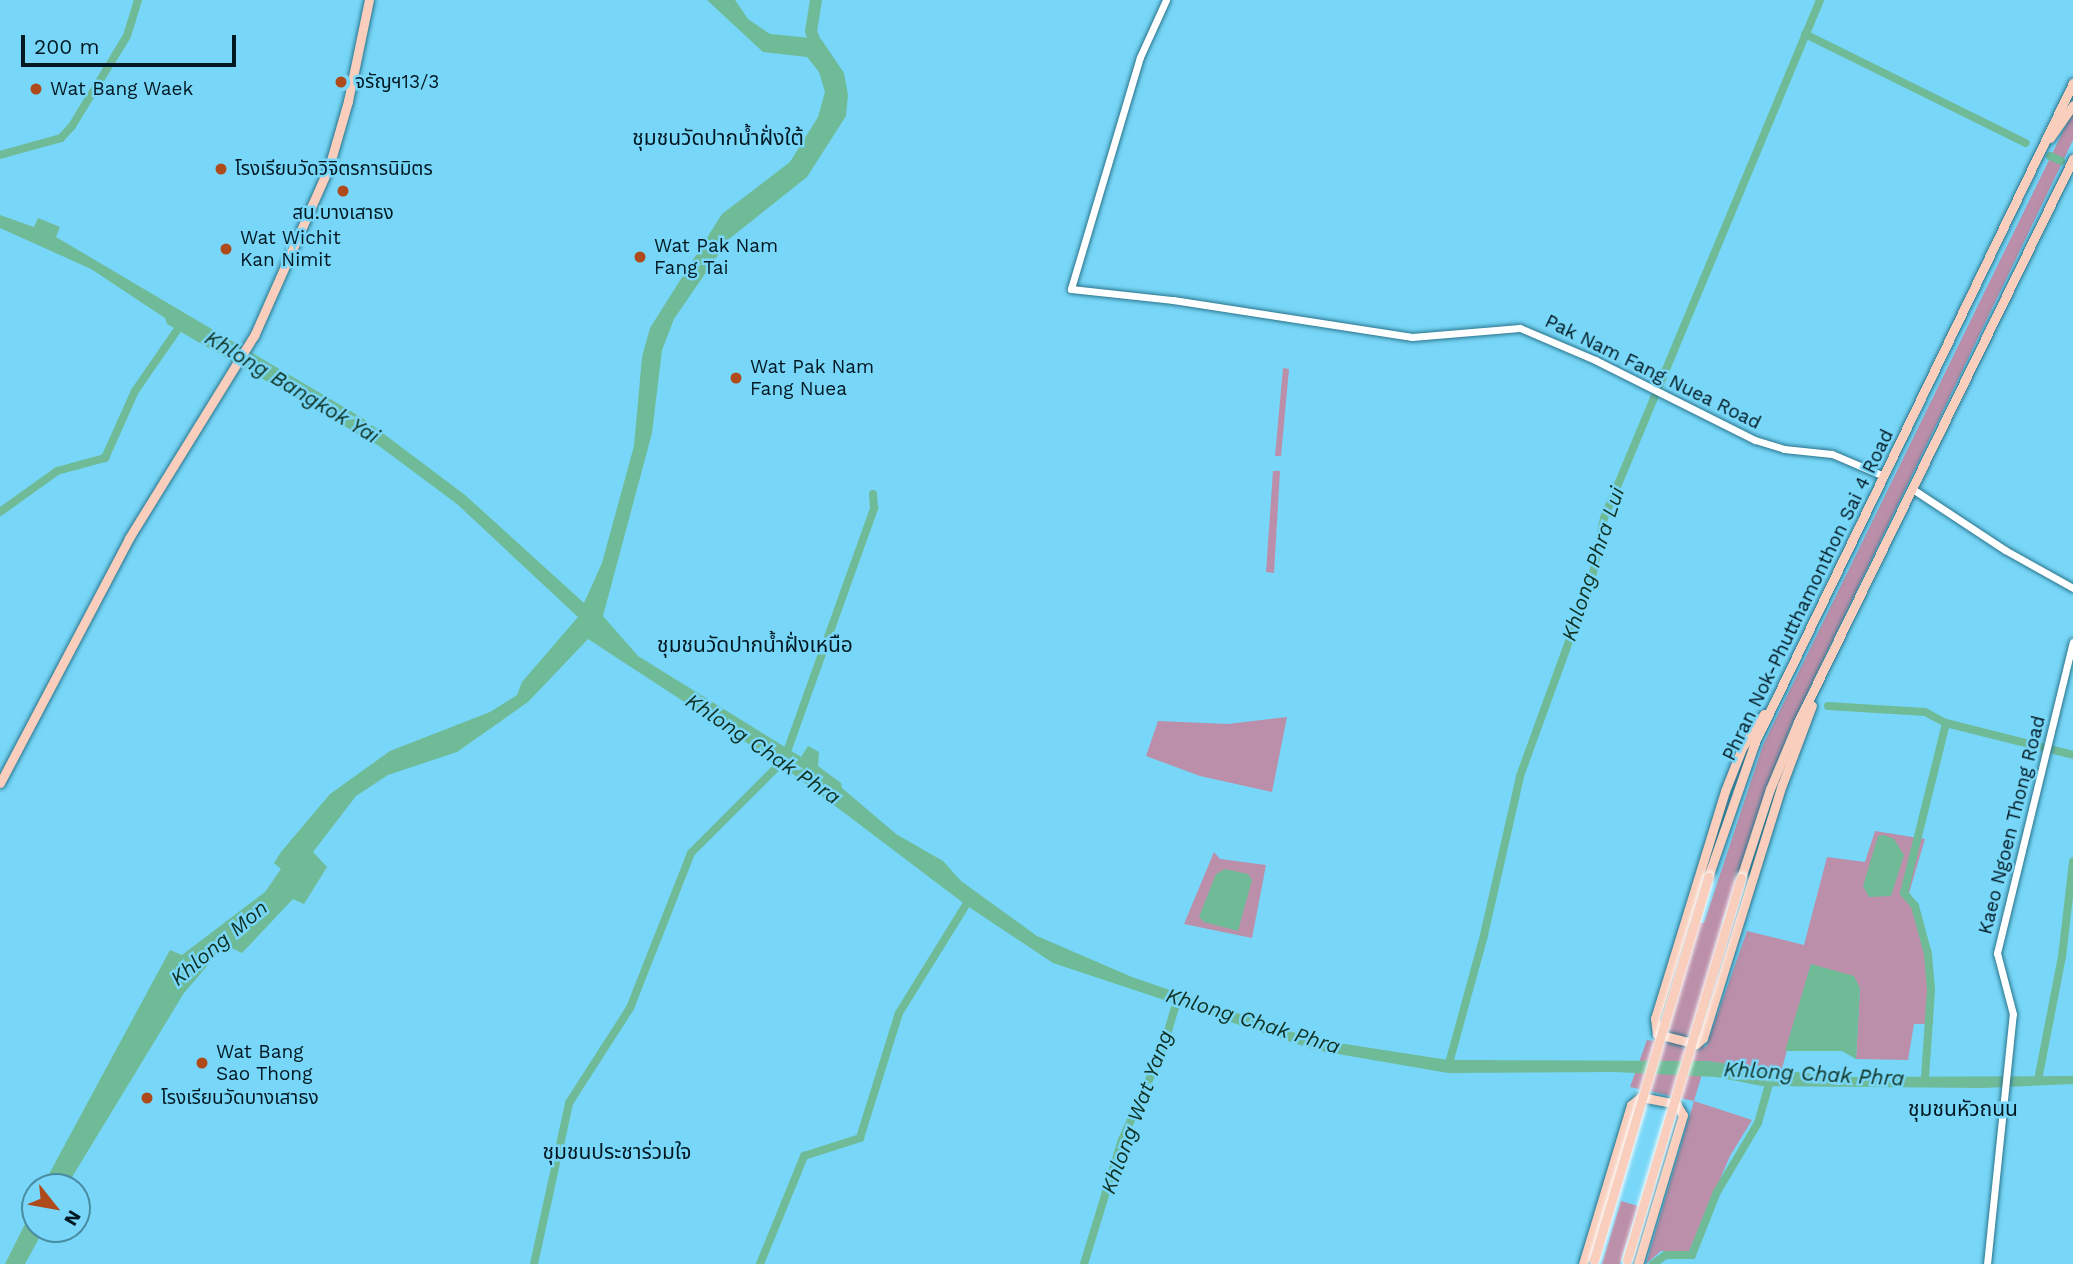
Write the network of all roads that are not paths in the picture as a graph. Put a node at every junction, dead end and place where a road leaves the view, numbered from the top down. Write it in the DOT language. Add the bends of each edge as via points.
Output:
graph roads {
  1 [pos="369,0"];
  2 [pos="1166,0"];
  3 [pos="2073,83"];
  4 [pos="2073,106"];
  5 [pos="2043,144"];
  6 [pos="2073,159"];
  7 [pos="1884,476"];
  8 [pos="1914,491"];
  9 [pos="2073,588"];
  10 [pos="2073,642"];
  11 [pos="1814,697"];
  12 [pos="1772,705"];
  13 [pos="0,783"];
  14 [pos="1593,1262"];
  15 [pos="1627,1262"];
  16 [pos="1583,1264"];
  17 [pos="1638,1264"];
  18 [pos="1987,1264"];
  1 -- 13 [label="main road" via="329,166 254,337 129,538"];
  2 -- 7 [label="street, Pak Nam Fang Nuea Road" via="1140,57 1071,289 1412,337 1520,328 1755,440 1784,449 1832,454"];
  3 -- 5 [label="main road, Phran Nok-Phutthamonthon Sai 4 Road"];
  4 -- 5 [label="main road"];
  5 -- 7 [label="main road, Phran Nok-Phutthamonthon Sai 4 Road"];
  6 -- 8 [label="main road"];
  7 -- 12 [label="main road, Phran Nok-Phutthamonthon Sai 4 Road"];
  8 -- 9 [label="street" via="2004,551"];
  8 -- 11 [label="main road"];
  10 -- 18 [label="street, Kaeo Ngoen Thong Road" via="1997,953 2013,1014"];
  11 -- 12 [label="main road" via="1703,1038 1696,1044 1657,1034 1653,1023 1725,791 1742,748"];
  11 -- 15 [label="main road, bridge" via="1770,789"];
  12 -- 14 [label="main road, Phran Nok-Phutthamonthon Sai 4 Road, bridge" via="1740,779 1707,877"];
  16 -- 17 [label="main road" via="1631,1105 1641,1097 1676,1104 1683,1115"];
}
